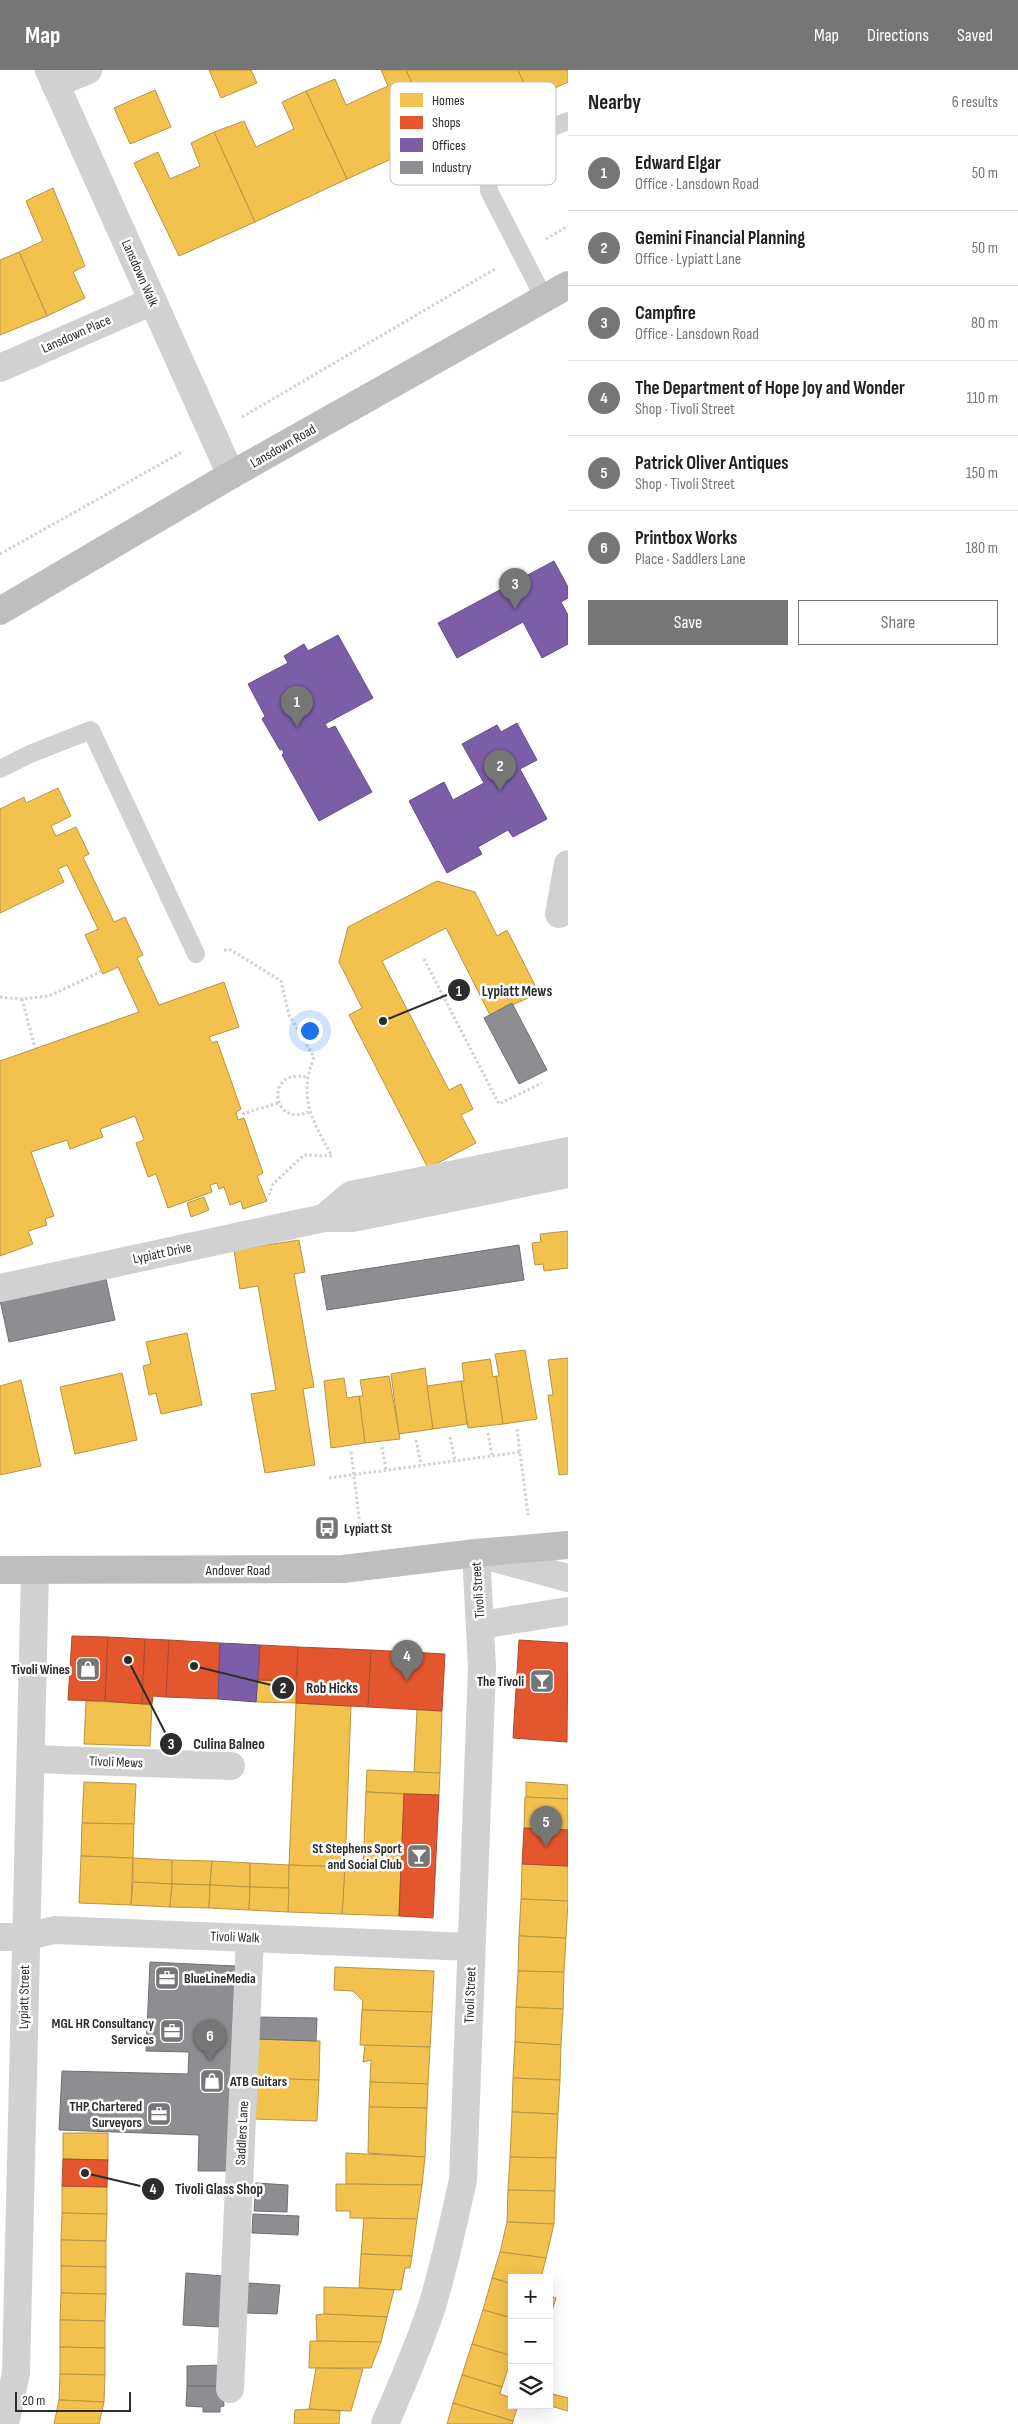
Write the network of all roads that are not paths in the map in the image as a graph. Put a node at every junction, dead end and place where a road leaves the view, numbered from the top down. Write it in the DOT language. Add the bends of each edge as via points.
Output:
graph roads {
  1 [pos="88,70"];
  2 [pos="52,77"];
  3 [pos="568,121"];
  4 [pos="556,126"];
  5 [pos="489,185"];
  6 [pos="568,284"];
  7 [pos="544,298"];
  8 [pos="153,301"];
  9 [pos="0,368"];
  10 [pos="232,476"];
  11 [pos="0,611"];
  12 [pos="0,769"];
  13 [pos="568,864"];
  14 [pos="559,914"];
  15 [pos="196,954"];
  16 [pos="568,1151"];
  17 [pos="568,1174"];
  18 [pos="324,1218"];
  19 [pos="0,1288"];
  20 [pos="568,1545"];
  21 [pos="476,1553"];
  22 [pos="0,1570"];
  23 [pos="35,1570"];
  24 [pos="568,1578"];
  25 [pos="568,1611"];
  26 [pos="481,1625"];
  27 [pos="32,1759"];
  28 [pos="231,1766"];
  29 [pos="13,1937"];
  30 [pos="250,1938"];
  31 [pos="472,1947"];
  32 [pos="230,2389"];
  33 [pos="5,2424"];
  34 [pos="385,2424"];
  1 -- 2 [label="street"];
  2 -- 8 [label="street, Lansdown Walk"];
  3 -- 4 [label="lane"];
  5 -- 7 [label="lane" via="489,190"];
  6 -- 7 [label="highway, Lansdown Road"];
  7 -- 10 [label="highway, Lansdown Road"];
  8 -- 9 [label="street, Lansdown Place"];
  8 -- 10 [label="street, Lansdown Walk"];
  10 -- 11 [label="highway, Lansdown Road"];
  12 -- 15 [label="lane" via="91,730"];
  13 -- 14 [label="street"];
  16 -- 18 [label="street, Lypiatt Drive" via="351,1195"];
  17 -- 18 [label="street, Lypiatt Drive" via="353,1218"];
  18 -- 19 [label="street, Lypiatt Drive"];
  20 -- 21 [label="highway, Andover Road"];
  21 -- 23 [label="highway, Andover Road" via="365,1568"];
  21 -- 24 [label="street, Andover Road"];
  21 -- 26 [label="street, Tivoli Street"];
  22 -- 23 [label="highway, Andover Road"];
  23 -- 27 [label="street, Lypiatt Street"];
  25 -- 26 [label="street"];
  26 -- 31 [label="street, Tivoli Street"];
  27 -- 28 [label="street, Tivoli Mews"];
  27 -- 29 [label="street, Lypiatt Street"];
  29 -- 30 [label="street, Tivoli Walk" via="54,1930"];
  29 -- 33 [label="street, Lypiatt Street" via="16,2373"];
  30 -- 31 [label="street, Tivoli Walk"];
  30 -- 32 [label="street, Saddlers Lane"];
  31 -- 34 [label="street, Tivoli Street" via="463,2180 433,2304"];
}
